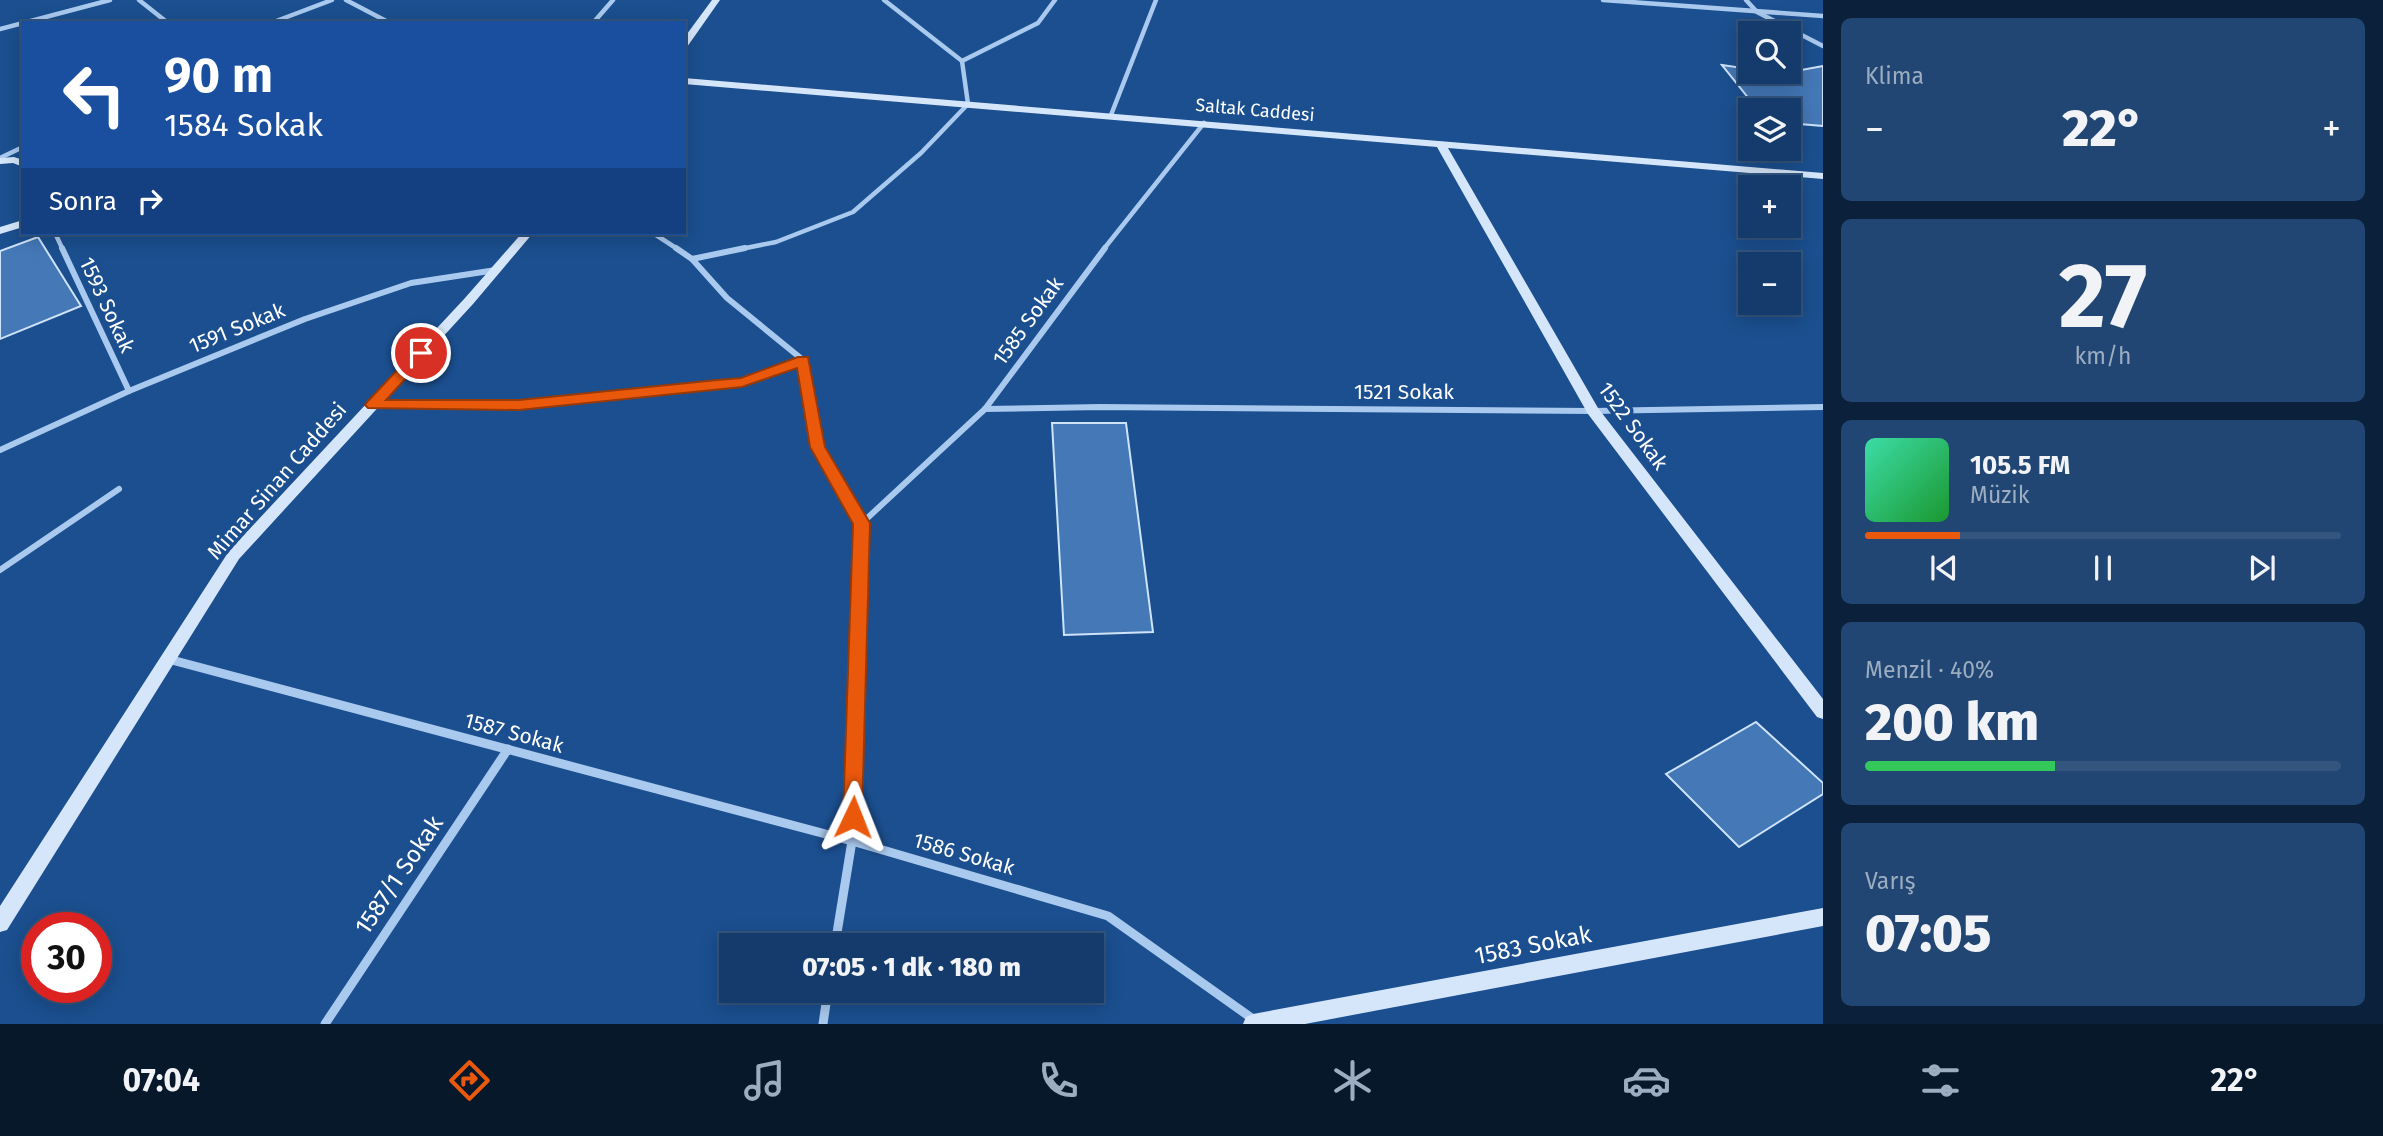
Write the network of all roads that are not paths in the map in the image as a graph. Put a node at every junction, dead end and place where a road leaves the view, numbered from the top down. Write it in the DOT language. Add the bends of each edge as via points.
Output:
graph roads {
  1 [pos="110,0"];
  2 [pos="139,0"];
  3 [pos="332,0"];
  4 [pos="346,0"];
  5 [pos="613,0"];
  6 [pos="716,0"];
  7 [pos="884,0"];
  8 [pos="900,0"];
  9 [pos="1055,0"];
  10 [pos="1156,0"];
  11 [pos="1603,0"];
  12 [pos="1746,0"];
  13 [pos="892,5"];
  14 [pos="1757,12"];
  15 [pos="1823,16"];
  16 [pos="30,21"];
  17 [pos="165,21"];
  18 [pos="276,21"];
  19 [pos="386,21"];
  20 [pos="595,21"];
  21 [pos="21,23"];
  22 [pos="0,29"];
  23 [pos="686,42"];
  24 [pos="1823,46"];
  25 [pos="962,61"];
  26 [pos="686,81"];
  27 [pos="968,104"];
  28 [pos="1111,115"];
  29 [pos="1204,123"];
  30 [pos="1440,143"];
  31 [pos="21,148"];
  32 [pos="0,159"];
  33 [pos="21,163"];
  34 [pos="1823,176"];
  35 [pos="21,224"];
  36 [pos="0,231"];
  37 [pos="56,235"];
  38 [pos="526,235"];
  39 [pos="656,235"];
  40 [pos="692,259"];
  41 [pos="496,270"];
  42 [pos="803,360"];
  43 [pos="130,391"];
  44 [pos="373,405"];
  45 [pos="1823,407"];
  46 [pos="985,409"];
  47 [pos="1593,411"];
  48 [pos="0,450"];
  49 [pos="119,489"];
  50 [pos="862,523"];
  51 [pos="0,570"];
  52 [pos="168,659"];
  53 [pos="1823,712"];
  54 [pos="508,749"];
  55 [pos="852,841"];
  56 [pos="1823,917"];
  57 [pos="0,923"];
  58 [pos="837,933"];
  59 [pos="826,1003"];
  60 [pos="326,1024"];
  61 [pos="822,1024"];
  62 [pos="1257,1024"];
  1 -- 16 [label="street"];
  2 -- 17 [label="street"];
  3 -- 18 [label="street"];
  4 -- 19 [label="street"];
  5 -- 20 [label="street"];
  6 -- 23 [label="main road"];
  7 -- 13 [label="street"];
  8 -- 13 [label="street"];
  9 -- 25 [label="street" via="1038,23"];
  10 -- 28 [label="street"];
  11 -- 14 [label="street"];
  12 -- 14 [label="street"];
  13 -- 25 [label="street"];
  14 -- 15 [label="street"];
  14 -- 24 [label="street"];
  21 -- 22 [label="street"];
  25 -- 27 [label="street"];
  26 -- 27 [label="main road, Saltak Caddesi"];
  27 -- 28 [label="main road, Saltak Caddesi"];
  27 -- 40 [label="street" via="921,153 853,212 776,242"];
  28 -- 29 [label="main road, Saltak Caddesi"];
  29 -- 30 [label="main road, Saltak Caddesi"];
  29 -- 46 [label="street, 1585 Sokak"];
  30 -- 34 [label="main road, Saltak Caddesi"];
  30 -- 47 [label="main road, 1522 Sokak"];
  31 -- 32 [label="street"];
  32 -- 33 [label="main road"];
  35 -- 36 [label="main road"];
  37 -- 43 [label="street, 1593 Sokak"];
  38 -- 41 [label="main road, Mimar Sinan Caddesi"];
  39 -- 40 [label="street"];
  40 -- 42 [label="street" via="727,298"];
  41 -- 43 [label="street, 1591 Sokak" via="411,283 305,319"];
  41 -- 44 [label="main road, Mimar Sinan Caddesi"];
  42 -- 44 [label="street" via="742,382 716,385 519,405"];
  42 -- 50 [label="street" via="817,447"];
  43 -- 48 [label="street, 1591 Sokak"];
  44 -- 52 [label="main road, Mimar Sinan Caddesi" via="234,555"];
  45 -- 47 [label="street, 1521 Sokak"];
  46 -- 47 [label="street, 1521 Sokak"];
  46 -- 50 [label="street, 1585 Sokak"];
  47 -- 53 [label="main road, 1522 Sokak"];
  49 -- 51 [label="street"];
  50 -- 55 [label="street"];
  52 -- 54 [label="street, 1587 Sokak"];
  52 -- 57 [label="main road, Mimar Sinan Caddesi"];
  54 -- 55 [label="street, 1587 Sokak"];
  54 -- 60 [label="street, 1587/1 Sokak"];
  55 -- 58 [label="street"];
  55 -- 62 [label="street, 1586 Sokak" via="1108,916"];
  56 -- 62 [label="main road, 1583 Sokak"];
  59 -- 61 [label="street"];
}
